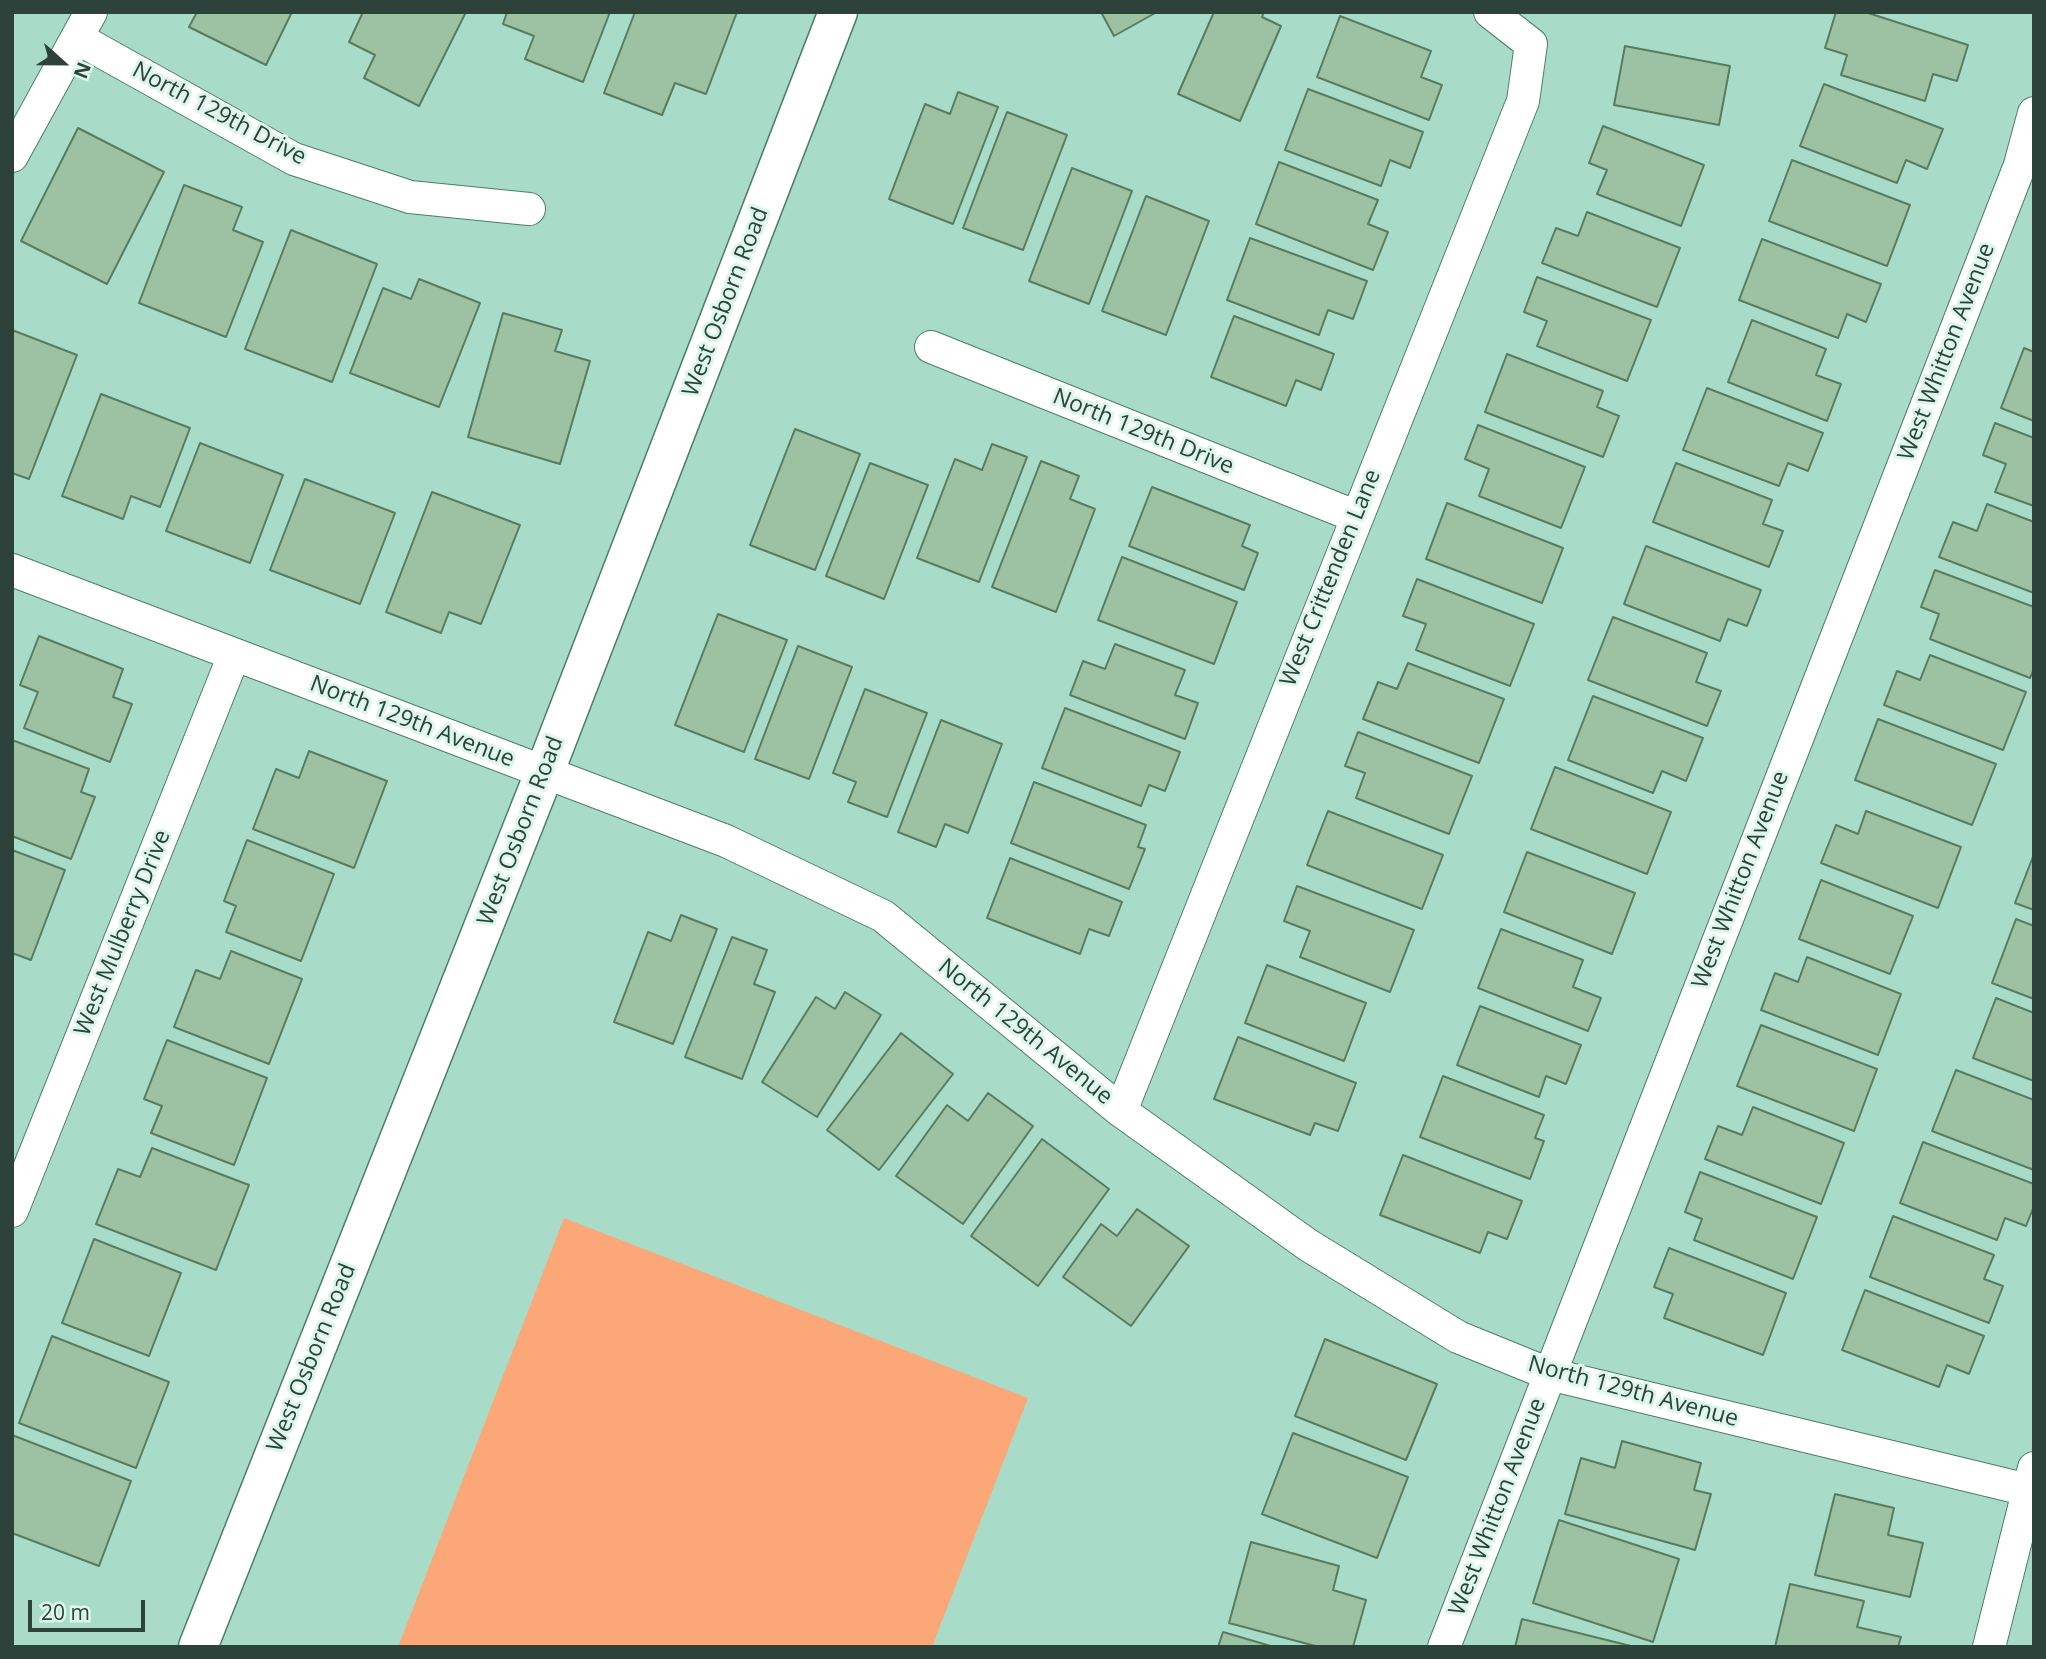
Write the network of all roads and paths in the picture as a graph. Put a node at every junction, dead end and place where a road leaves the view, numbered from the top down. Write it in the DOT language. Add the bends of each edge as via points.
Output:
graph roads {
  1 [pos="838,12"];
  2 [pos="1490,12"];
  3 [pos="84,25"];
  4 [pos="2034,113"];
  5 [pos="12,156"];
  6 [pos="529,209"];
  7 [pos="931,347"];
  8 [pos="1355,516"];
  9 [pos="12,570"];
  10 [pos="234,655"];
  11 [pos="545,771"];
  12 [pos="1121,1111"];
  13 [pos="12,1211"];
  14 [pos="1549,1374"];
  15 [pos="2031,1479"];
  16 [pos="198,1647"];
  17 [pos="1444,1647"];
  18 [pos="1989,1647"];
  1 -- 11 [label="street, West Osborn Road"];
  2 -- 8 [label="street, West Crittenden Lane" via="1531,44 1523,102"];
  3 -- 5 [label="street"];
  3 -- 6 [label="street, North 129th Drive" via="294,159 410,197"];
  4 -- 14 [label="street, West Whitton Avenue" via="2020,165"];
  7 -- 8 [label="street, North 129th Drive"];
  8 -- 12 [label="street, West Crittenden Lane"];
  9 -- 10 [label="street, North 129th Avenue"];
  10 -- 11 [label="street, North 129th Avenue"];
  10 -- 13 [label="street, West Mulberry Drive"];
  11 -- 12 [label="street, North 129th Avenue" via="726,841 883,916"];
  11 -- 16 [label="street, West Osborn Road"];
  12 -- 14 [label="street, North 129th Avenue" via="1308,1245 1458,1337"];
  14 -- 15 [label="street, North 129th Avenue"];
  14 -- 17 [label="street, West Whitton Avenue"];
  15 -- 18 [label="street"];
}
